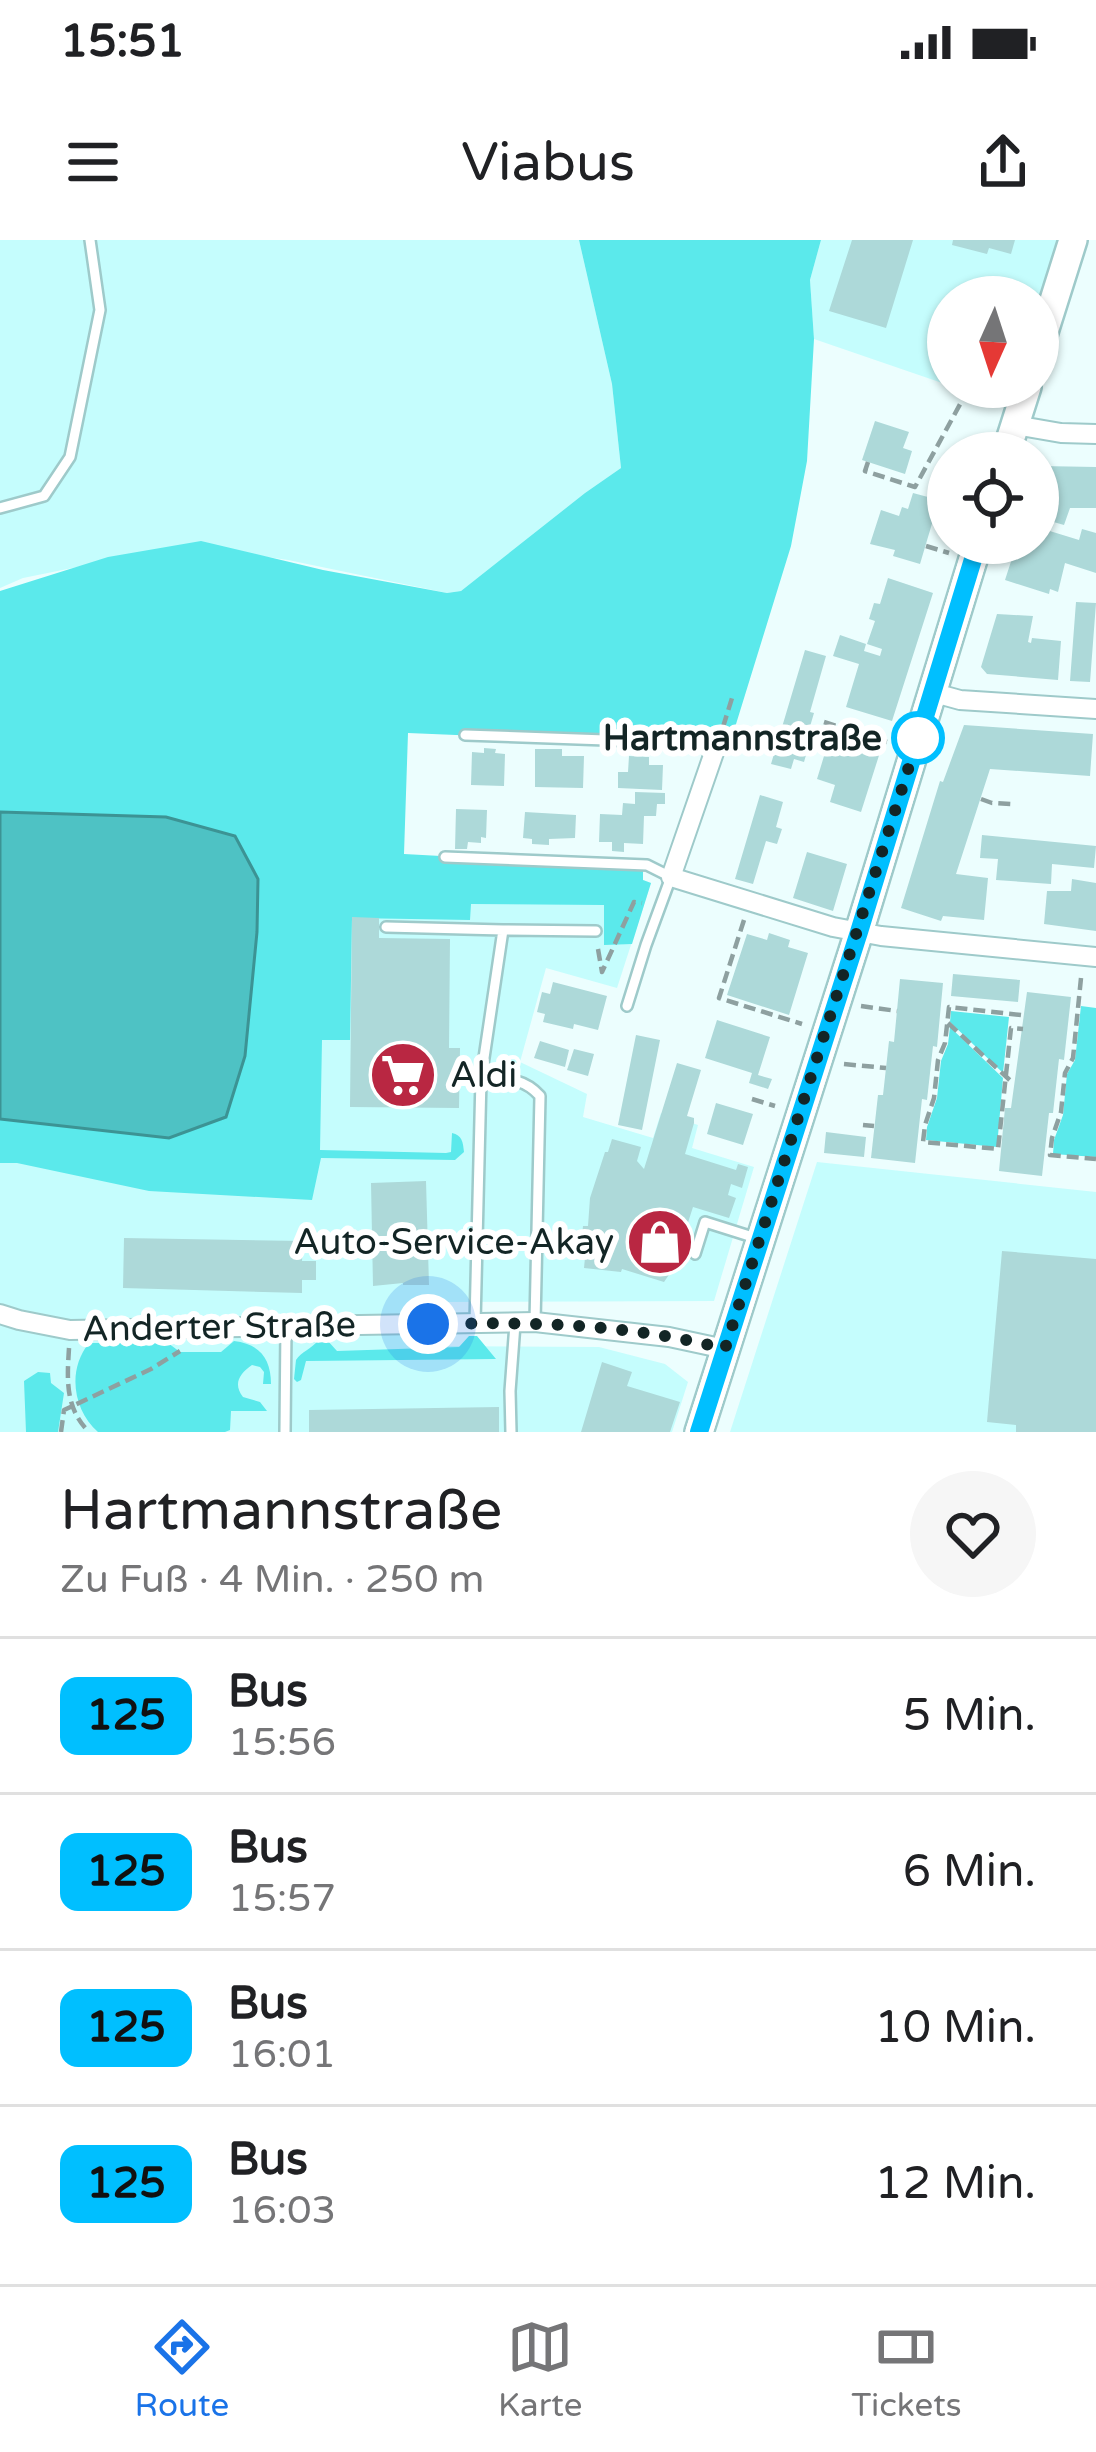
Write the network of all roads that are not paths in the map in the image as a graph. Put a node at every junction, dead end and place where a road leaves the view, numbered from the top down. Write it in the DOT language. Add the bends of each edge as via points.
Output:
graph roads {
  1 [pos="90,240"];
  2 [pos="1072,240"];
  3 [pos="1059,282"];
  4 [pos="1020,408"];
  5 [pos="1015,425"];
  6 [pos="1013,432"];
  7 [pos="1096,434"];
  8 [pos="0,508"];
  9 [pos="971,564"];
  10 [pos="931,692"];
  11 [pos="1096,709"];
  12 [pos="465,734"];
  13 [pos="717,744"];
  14 [pos="445,857"];
  15 [pos="671,877"];
  16 [pos="386,927"];
  17 [pos="503,930"];
  18 [pos="596,931"];
  19 [pos="859,932"];
  20 [pos="1089,963"];
  21 [pos="627,1006"];
  22 [pos="481,1078"];
  23 [pos="760,1239"];
  24 [pos="695,1254"];
  25 [pos="0,1314"];
  26 [pos="525,1322"];
  27 [pos="476,1323"];
  28 [pos="286,1326"];
  29 [pos="725,1349"];
  30 [pos="286,1432"];
  31 [pos="511,1432"];
  32 [pos="699,1432"];
  1 -- 8 [label="lane" via="100,310 70,457 44,496"];
  2 -- 3 [label="main road"];
  4 -- 5 [label="main road"];
  5 -- 6 [label="main road"];
  5 -- 7 [label="street"];
  9 -- 10 [label="main road"];
  10 -- 11 [label="street"];
  10 -- 19 [label="main road"];
  12 -- 13 [label="lane"];
  13 -- 15 [label="street"];
  14 -- 15 [label="lane" via="647,865"];
  15 -- 19 [label="street"];
  15 -- 21 [label="lane"];
  16 -- 17 [label="lane"];
  17 -- 18 [label="lane"];
  17 -- 22 [label="lane"];
  19 -- 20 [label="street"];
  19 -- 23 [label="main road"];
  22 -- 26 [label="lane" via="516,1079 539,1096"];
  22 -- 27 [label="lane"];
  23 -- 24 [label="lane" via="705,1222"];
  23 -- 29 [label="main road"];
  25 -- 28 [label="street, Anderter Straße" via="70,1330"];
  26 -- 27 [label="street, Anderter Straße"];
  26 -- 29 [label="street, Anderter Straße"];
  26 -- 31 [label="lane" via="510,1390"];
  27 -- 28 [label="street, Anderter Straße"];
  28 -- 30 [label="lane"];
  29 -- 32 [label="main road"];
}
